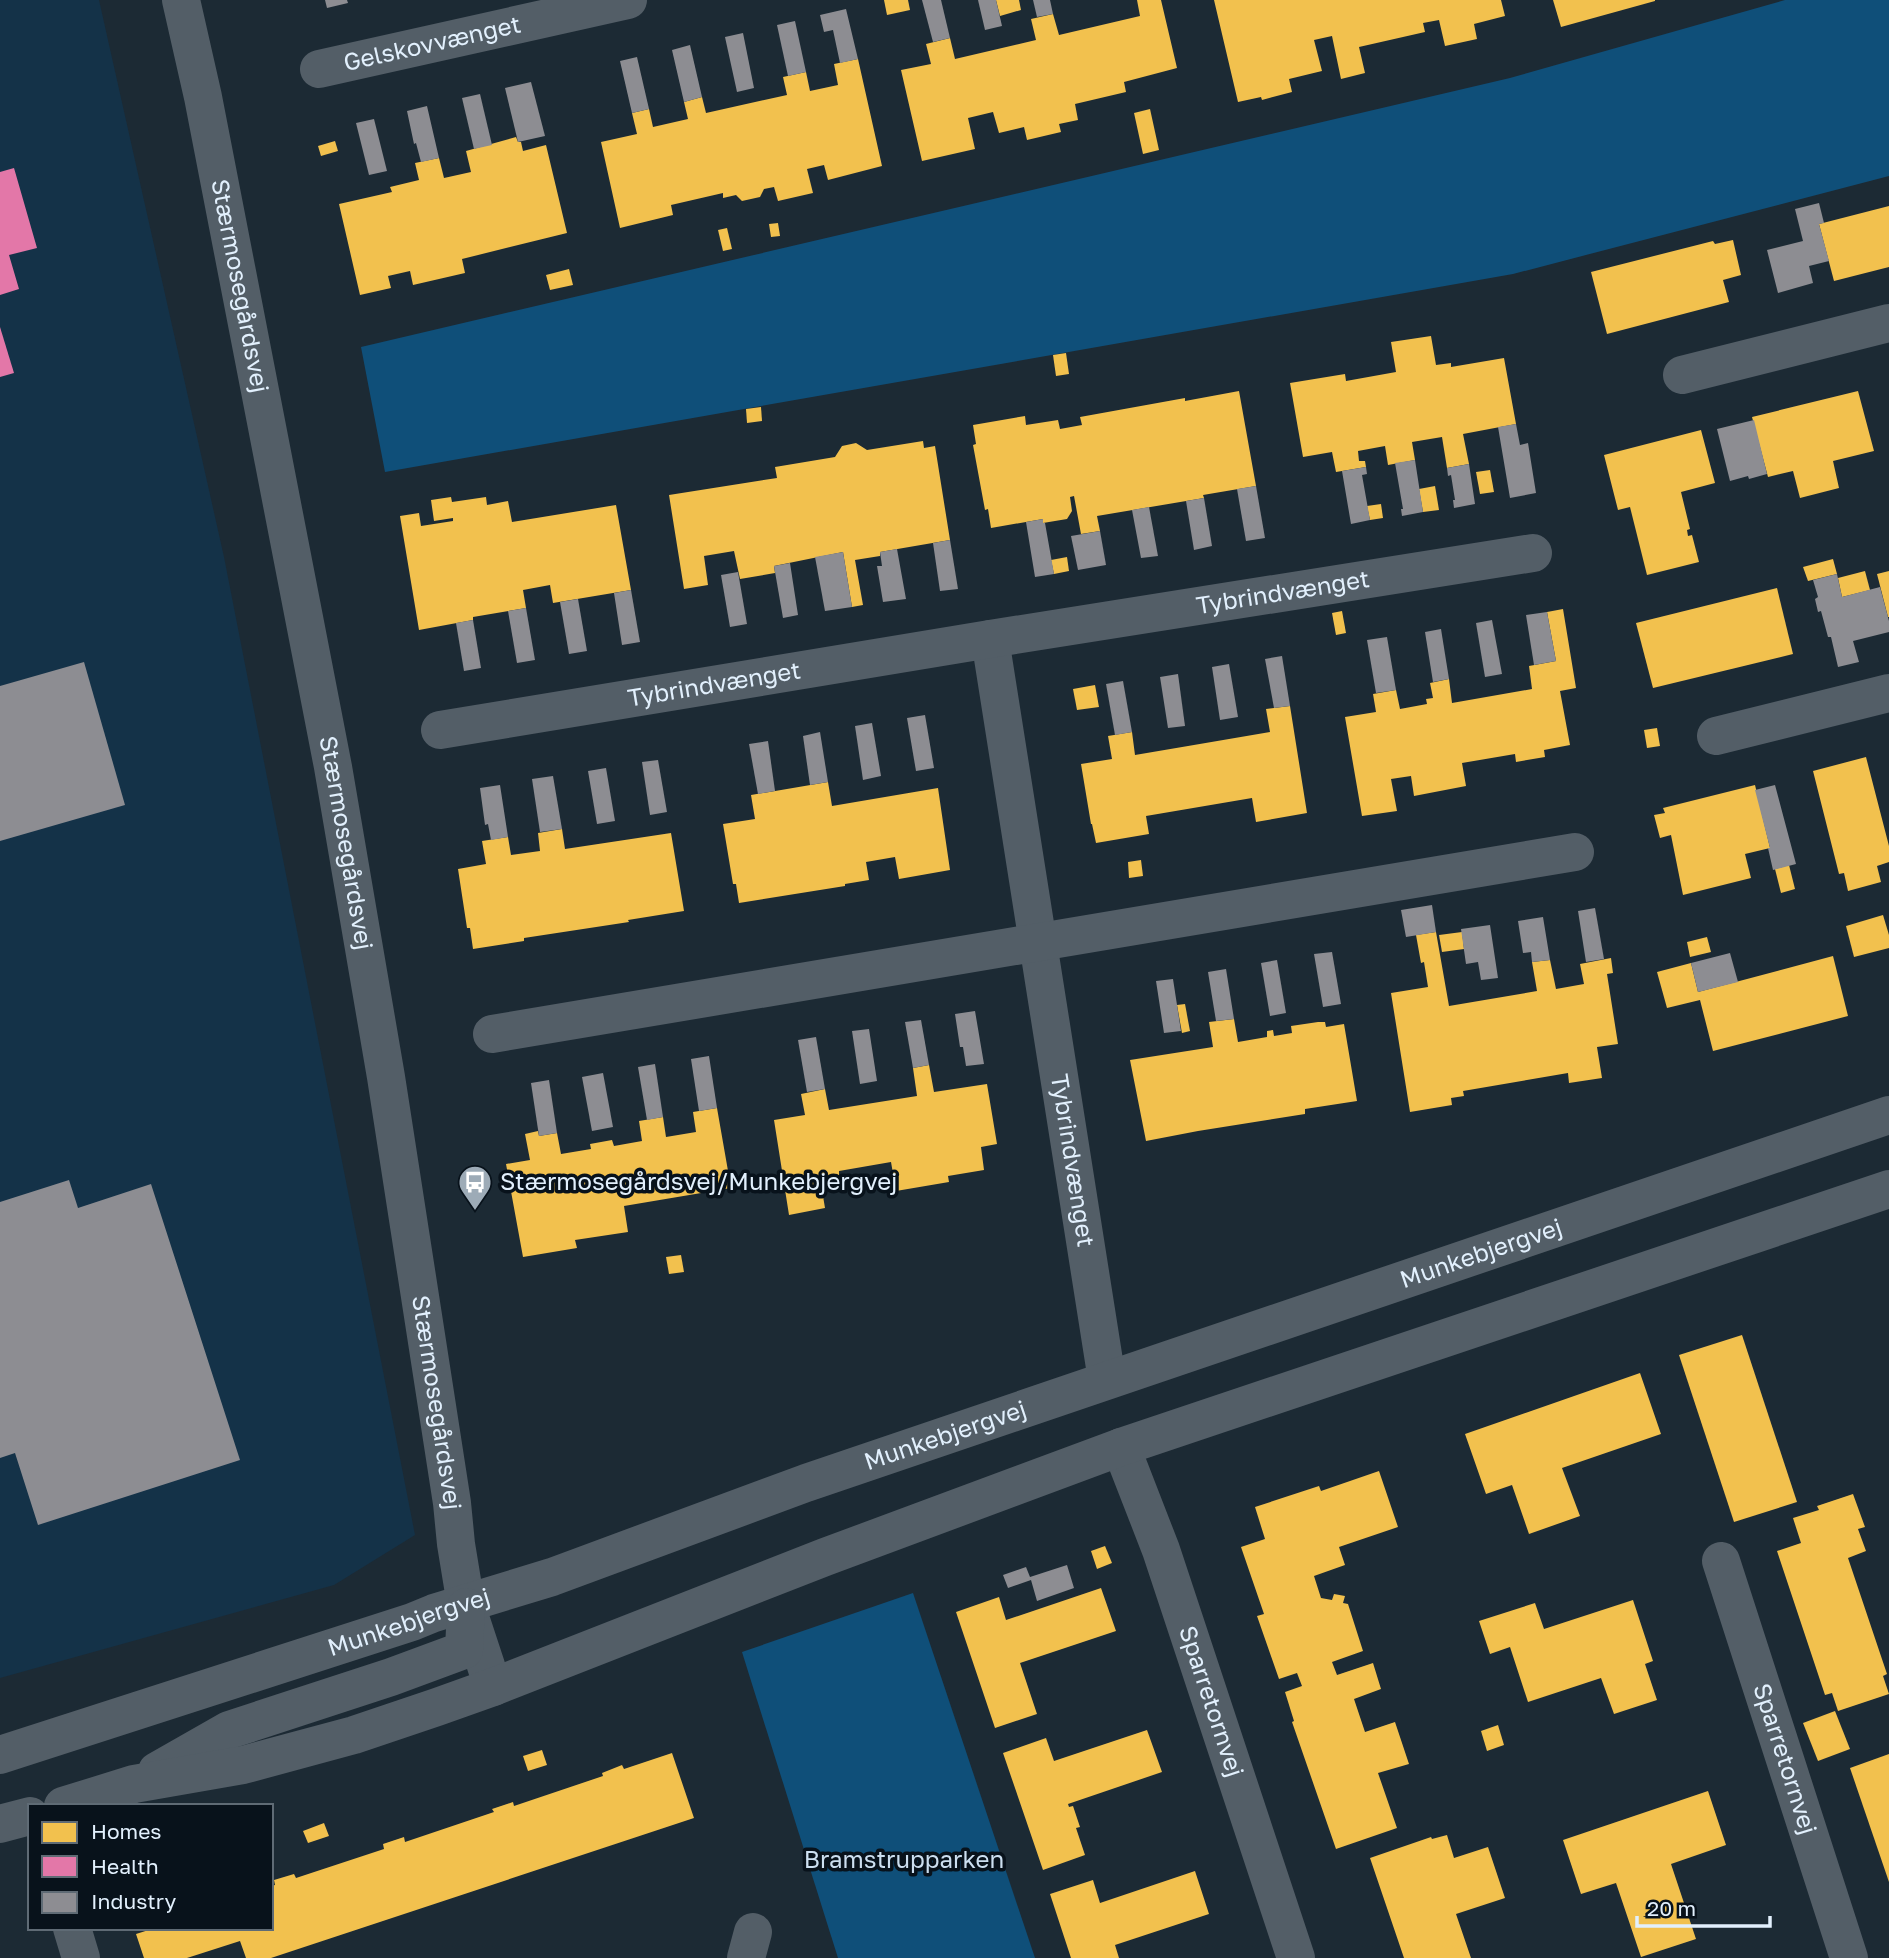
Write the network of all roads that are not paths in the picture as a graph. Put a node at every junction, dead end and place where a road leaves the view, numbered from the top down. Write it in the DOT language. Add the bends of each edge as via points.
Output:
graph roads {
  1 [pos="181,0"];
  2 [pos="628,0"];
  3 [pos="319,69"];
  4 [pos="1889,323"];
  5 [pos="1682,376"];
  6 [pos="1533,553"];
  7 [pos="990,639"];
  8 [pos="1889,693"];
  9 [pos="440,730"];
  10 [pos="1716,736"];
  11 [pos="1575,852"];
  12 [pos="1038,942"];
  13 [pos="492,1034"];
  14 [pos="1889,1115"];
  15 [pos="1889,1189"];
  16 [pos="1107,1380"];
  17 [pos="1122,1447"];
  18 [pos="1721,1561"];
  19 [pos="466,1605"];
  20 [pos="493,1687"];
  21 [pos="0,1755"];
  22 [pos="134,1784"];
  23 [pos="69,1804"];
  24 [pos="28,1817"];
  25 [pos="0,1824"];
  26 [pos="73,1930"];
  27 [pos="81,1958"];
  28 [pos="1296,1958"];
  29 [pos="1849,1958"];
  1 -- 19 [label="street, Stærmosegårdsvej" via="334,767"];
  2 -- 3 [label="street, Gelskovvænget"];
  4 -- 5 [label="street"];
  6 -- 7 [label="street, Tybrindvænget"];
  7 -- 9 [label="street, Tybrindvænget"];
  7 -- 12 [label="street, Tybrindvænget"];
  8 -- 10 [label="street"];
  11 -- 12 [label="street"];
  12 -- 13 [label="street"];
  12 -- 16 [label="street, Tybrindvænget"];
  14 -- 16 [label="street, Munkebjergvej"];
  15 -- 17 [label="street"];
  16 -- 19 [label="street, Munkebjergvej"];
  17 -- 20 [label="street"];
  17 -- 28 [label="street, Sparretornvej" via="1161,1550"];
  18 -- 29 [label="street, Sparretornvej"];
  19 -- 20 [label="street, Stærmosegårdsvej"];
  19 -- 21 [label="street, Munkebjergvej"];
  19 -- 22 [label="street" via="464,1650 229,1730"];
  20 -- 22 [label="street" via="354,1735 243,1765"];
  22 -- 23 [label="street"];
  24 -- 25 [label="street"];
  26 -- 27 [label="street"];
}
